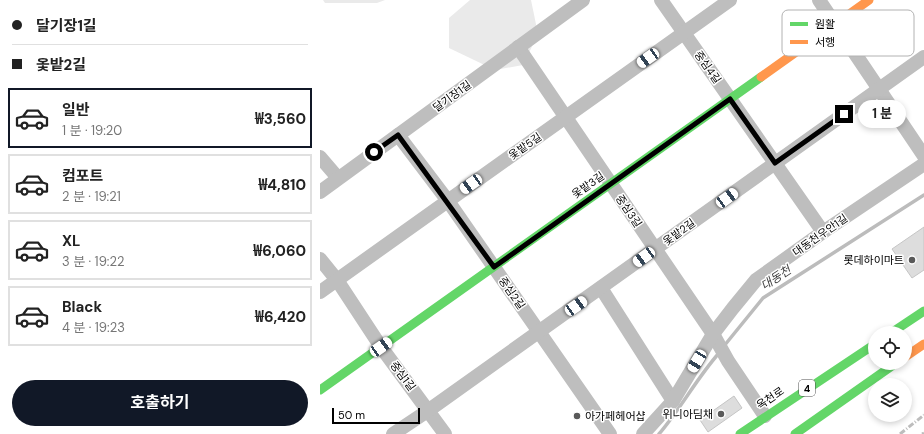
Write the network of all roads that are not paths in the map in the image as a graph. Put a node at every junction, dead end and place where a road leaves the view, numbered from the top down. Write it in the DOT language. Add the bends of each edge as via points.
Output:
graph roads {
  1 [pos="583,0"];
  2 [pos="661,0"];
  3 [pos="730,0"];
  4 [pos="818,0"];
  5 [pos="869,0"];
  6 [pos="825,10"];
  7 [pos="855,10"];
  8 [pos="684,33"];
  9 [pos="518,47"];
  10 [pos="790,56"];
  11 [pos="857,56"];
  12 [pos="924,57"];
  13 [pos="879,89"];
  14 [pos="730,99"];
  15 [pos="566,117"];
  16 [pos="398,135"];
  17 [pos="924,156"];
  18 [pos="320,157"];
  19 [pos="775,163"];
  20 [pos="924,164"];
  21 [pos="338,178"];
  22 [pos="611,184"];
  23 [pos="321,190"];
  24 [pos="448,201"];
  25 [pos="823,232"];
  26 [pos="655,249"];
  27 [pos="320,259"];
  28 [pos="494,267"];
  29 [pos="337,280"];
  30 [pos="601,288"];
  31 [pos="320,292"];
  32 [pos="924,311"];
  33 [pos="902,326"];
  34 [pos="539,332"];
  35 [pos="714,334"];
  36 [pos="924,344"];
  37 [pos="381,347"];
  38 [pos="868,349"];
  39 [pos="912,352"];
  40 [pos="886,370"];
  41 [pos="320,390"];
  42 [pos="673,401"];
  43 [pos="429,410"];
  44 [pos="765,416"];
  45 [pos="394,434"];
  46 [pos="446,434"];
  47 [pos="610,434"];
  48 [pos="643,434"];
  49 [pos="740,434"];
  50 [pos="795,434"];
  1 -- 9 [label="street, 달기장1길"];
  2 -- 8 [label="street, 중심4길"];
  3 -- 8 [label="street, 옻밭5길"];
  4 -- 6 [label="street"];
  5 -- 7 [label="street, 옻밭3길"];
  8 -- 14 [label="street, 중심4길"];
  8 -- 15 [label="street, 옻밭5길"];
  9 -- 15 [label="street, 중심3길"];
  9 -- 16 [label="street, 달기장1길"];
  10 -- 14 [label="street, 옻밭3길"];
  11 -- 13 [label="street"];
  12 -- 13 [label="street, 옻밭2길"];
  13 -- 17 [label="street"];
  13 -- 19 [label="street, 옻밭2길"];
  14 -- 19 [label="street, 중심4길"];
  14 -- 22 [label="street, 옻밭3길"];
  15 -- 22 [label="street, 중심3길"];
  15 -- 24 [label="street, 옻밭5길"];
  16 -- 21 [label="street, 달기장1길"];
  16 -- 24 [label="street, 중심2길"];
  18 -- 21 [label="street"];
  19 -- 25 [label="street, 중심4길"];
  19 -- 26 [label="street, 옻밭2길"];
  20 -- 25 [label="street, 대동천우안1길"];
  21 -- 23 [label="street, 달기장1길"];
  22 -- 26 [label="street, 중심3길"];
  22 -- 28 [label="street, 옻밭3길"];
  24 -- 28 [label="street, 중심2길"];
  24 -- 29 [label="street, 옻밭5길"];
  25 -- 35 [label="street, 대동천우안1길" via="756,280"];
  26 -- 30 [label="street, 옻밭2길"];
  26 -- 35 [label="street, 중심3길"];
  27 -- 29 [label="street, 중심1길"];
  28 -- 34 [label="street, 중심2길"];
  28 -- 37 [label="street, 옻밭3길"];
  29 -- 31 [label="street, 옻밭5길"];
  29 -- 37 [label="street, 중심1길"];
  30 -- 34 [label="street, 옻밭2길"];
  30 -- 42 [label="street"];
  32 -- 33 [label="street"];
  34 -- 43 [label="street, 옻밭2길"];
  34 -- 47 [label="street, 중심2길"];
  35 -- 42 [label="street, 대동천우안1길"];
  35 -- 44 [label="street, 중심3길" via="728,362"];
  36 -- 39 [label="street"];
  37 -- 41 [label="street, 옻밭3길"];
  37 -- 43 [label="street, 중심1길"];
  38 -- 44 [label="street, 옥천로 / 4"];
  40 -- 50 [label="street"];
  42 -- 48 [label="street, 대동천우안1길"];
  43 -- 45 [label="street, 옻밭2길"];
  43 -- 46 [label="street, 중심1길"];
  44 -- 49 [label="street, 옥천로 / 4"];
}
